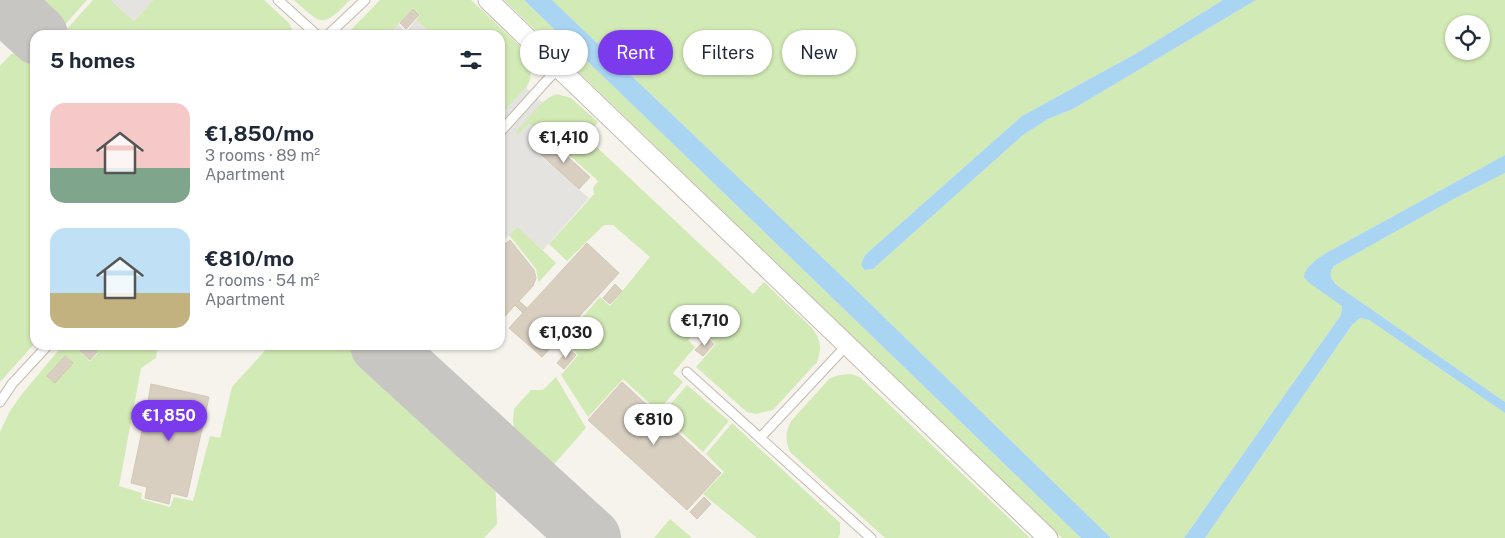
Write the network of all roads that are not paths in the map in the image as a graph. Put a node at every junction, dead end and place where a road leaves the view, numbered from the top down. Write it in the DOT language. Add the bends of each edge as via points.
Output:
graph roads {
  1 [pos="278,0"];
  2 [pos="365,0"];
  3 [pos="488,0"];
  4 [pos="311,30"];
  5 [pos="333,30"];
  6 [pos="520,31"];
  7 [pos="552,75"];
  8 [pos="565,75"];
  9 [pos="505,127"];
  10 [pos="847,345"];
  11 [pos="43,350"];
  12 [pos="687,372"];
  13 [pos="0,402"];
  14 [pos="760,438"];
  15 [pos="871,538"];
  16 [pos="1048,538"];
  1 -- 4 [label="lane"];
  2 -- 5 [label="lane"];
  3 -- 6 [label="street"];
  7 -- 9 [label="lane"];
  8 -- 10 [label="street"];
  10 -- 14 [label="lane"];
  10 -- 16 [label="street"];
  11 -- 13 [label="lane"];
  12 -- 14 [label="lane"];
  14 -- 15 [label="lane"];
}
